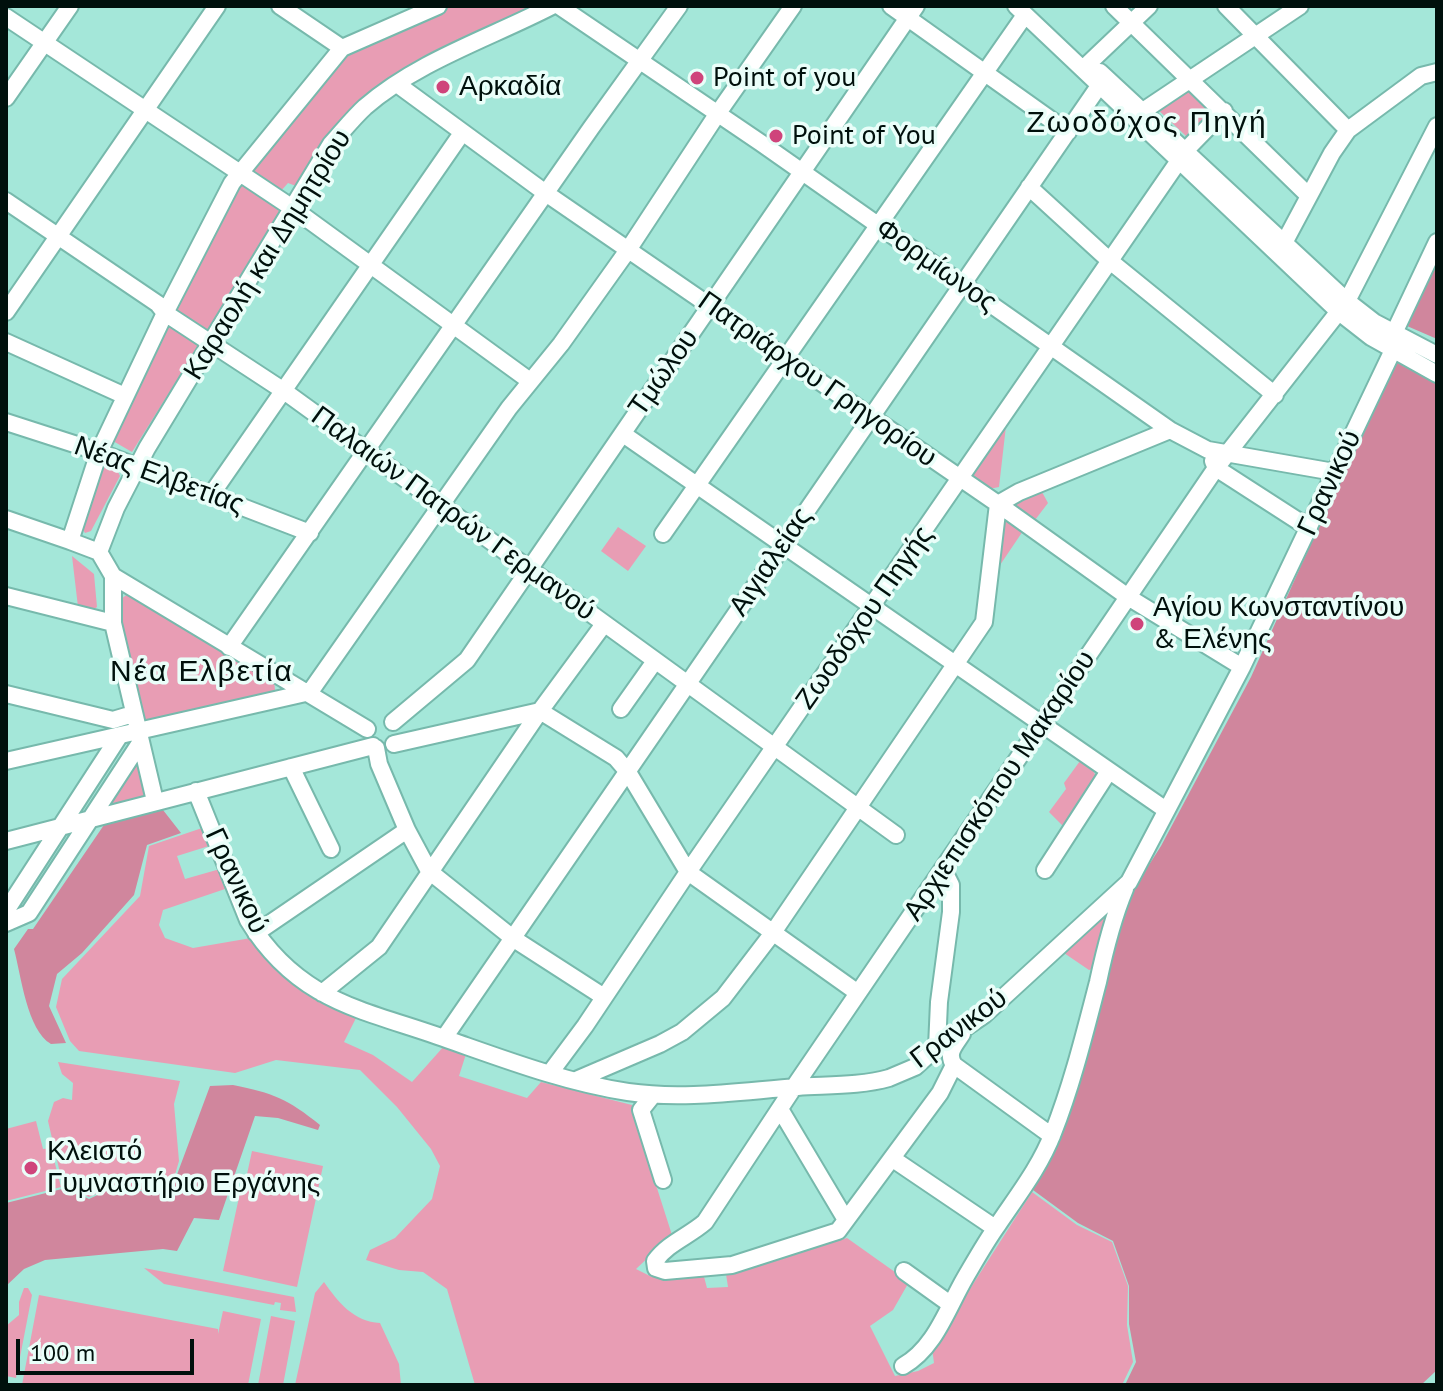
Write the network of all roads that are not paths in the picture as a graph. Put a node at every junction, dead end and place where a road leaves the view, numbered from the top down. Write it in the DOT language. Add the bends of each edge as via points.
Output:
graph roads {
  1 [pos="70,6"];
  2 [pos="217,6"];
  3 [pos="280,6"];
  4 [pos="438,6"];
  5 [pos="552,6"];
  6 [pos="559,6"];
  7 [pos="679,6"];
  8 [pos="793,6"];
  9 [pos="891,6"];
  10 [pos="1114,6"];
  11 [pos="1149,6"];
  12 [pos="1226,6"];
  13 [pos="1300,6"];
  14 [pos="1024,9"];
  15 [pos="912,12"];
  16 [pos="6,17"];
  17 [pos="1132,22"];
  18 [pos="1255,36"];
  19 [pos="45,42"];
  20 [pos="342,48"];
  21 [pos="638,62"];
  22 [pos="1089,63"];
  23 [pos="984,72"];
  24 [pos="1437,72"];
  25 [pos="1189,78"];
  26 [pos="397,84"];
  27 [pos="1099,86"];
  28 [pos="6,98"];
  29 [pos="144,110"];
  30 [pos="1143,111"];
  31 [pos="1224,111"];
  32 [pos="718,113"];
  33 [pos="1437,126"];
  34 [pos="1348,130"];
  35 [pos="1068,132"];
  36 [pos="462,133"];
  37 [pos="1182,156"];
  38 [pos="240,172"];
  39 [pos="803,172"];
  40 [pos="1029,187"];
  41 [pos="547,194"];
  42 [pos="1309,196"];
  43 [pos="6,201"];
  44 [pos="291,207"];
  45 [pos="878,226"];
  46 [pos="59,237"];
  47 [pos="1437,242"];
  48 [pos="1284,243"];
  49 [pos="628,250"];
  50 [pos="1110,261"];
  51 [pos="370,266"];
  52 [pos="962,285"];
  53 [pos="711,306"];
  54 [pos="1343,307"];
  55 [pos="6,312"];
  56 [pos="165,313"];
  57 [pos="454,327"];
  58 [pos="6,342"];
  59 [pos="1393,342"];
  60 [pos="211,343"];
  61 [pos="1052,346"];
  62 [pos="1437,355"];
  63 [pos="786,359"];
  64 [pos="1437,374"];
  65 [pos="530,381"];
  66 [pos="284,391"];
  67 [pos="1275,395"];
  68 [pos="125,396"];
  69 [pos="870,417"];
  70 [pos="6,422"];
  71 [pos="1170,430"];
  72 [pos="623,434"];
  73 [pos="1208,450"];
  74 [pos="99,452"];
  75 [pos="1228,452"];
  76 [pos="366,453"];
  77 [pos="137,467"];
  78 [pos="1216,468"];
  79 [pos="1334,472"];
  80 [pos="961,480"];
  81 [pos="697,485"];
  82 [pos="211,495"];
  83 [pos="998,504"];
  84 [pos="441,507"];
  85 [pos="6,519"];
  86 [pos="1309,528"];
  87 [pos="310,533"];
  88 [pos="663,534"];
  89 [pos="70,541"];
  90 [pos="783,545"];
  91 [pos="99,552"];
  92 [pos="528,569"];
  93 [pos="113,576"];
  94 [pos="6,596"];
  95 [pos="1128,597"];
  96 [pos="872,607"];
  97 [pos="113,623"];
  98 [pos="604,624"];
  99 [pos="229,647"];
  100 [pos="655,661"];
  101 [pos="955,664"];
  102 [pos="1242,667"];
  103 [pos="687,684"];
  104 [pos="310,692"];
  105 [pos="6,694"];
  106 [pos="621,709"];
  107 [pos="540,711"];
  108 [pos="133,714"];
  109 [pos="393,722"];
  110 [pos="1042,724"];
  111 [pos="367,729"];
  112 [pos="120,735"];
  113 [pos="139,737"];
  114 [pos="394,744"];
  115 [pos="374,747"];
  116 [pos="776,748"];
  117 [pos="6,761"];
  118 [pos="291,767"];
  119 [pos="1109,771"];
  120 [pos="628,772"];
  121 [pos="196,791"];
  122 [pos="155,801"];
  123 [pos="858,807"];
  124 [pos="1166,810"];
  125 [pos="92,817"];
  126 [pos="60,828"];
  127 [pos="407,830"];
  128 [pos="896,835"];
  129 [pos="6,841"];
  130 [pos="331,849"];
  131 [pos="943,869"];
  132 [pos="1045,870"];
  133 [pos="429,871"];
  134 [pos="688,872"];
  135 [pos="1129,882"];
  136 [pos="6,911"];
  137 [pos="6,923"];
  138 [pos="256,933"];
  139 [pos="772,934"];
  140 [pos="514,939"];
  141 [pos="322,993"];
  142 [pos="858,993"];
  143 [pos="604,997"];
  144 [pos="965,1030"];
  145 [pos="444,1038"];
  146 [pos="937,1047"];
  147 [pos="954,1065"];
  148 [pos="550,1073"];
  149 [pos="576,1080"];
  150 [pos="794,1087"];
  151 [pos="653,1095"];
  152 [pos="780,1109"];
  153 [pos="1052,1136"];
  154 [pos="893,1159"];
  155 [pos="663,1180"];
  156 [pos="846,1220"];
  157 [pos="995,1228"];
  158 [pos="904,1271"];
  159 [pos="950,1304"];
  160 [pos="903,1366"];
  1 -- 19 [label="street"];
  2 -- 29 [label="street"];
  3 -- 20 [label="street"];
  4 -- 20 [label="street, Καραολή και Δημητρίου"];
  5 -- 26 [label="street, Καραολή και Δημητρίου"];
  6 -- 21 [label="street, Φορμίωνος"];
  7 -- 21 [label="street"];
  8 -- 32 [label="street"];
  9 -- 15 [label="street"];
  10 -- 17 [label="street"];
  11 -- 17 [label="street"];
  12 -- 18 [label="street"];
  13 -- 18 [label="street"];
  14 -- 22 [label="street"];
  14 -- 23 [label="street"];
  14 -- 27 [label="street"];
  15 -- 23 [label="street"];
  15 -- 39 [label="street, Τμώλου"];
  16 -- 19 [label="street"];
  17 -- 22 [label="street"];
  17 -- 25 [label="street"];
  18 -- 25 [label="street"];
  18 -- 34 [label="street"];
  19 -- 28 [label="street"];
  19 -- 29 [label="street"];
  20 -- 38 [label="street, Καραολή και Δημητρίου"];
  21 -- 32 [label="street, Φορμίωνος"];
  21 -- 41 [label="street"];
  22 -- 30 [label="street"];
  23 -- 35 [label="street"];
  23 -- 45 [label="street"];
  24 -- 34 [label="street" via="1421,76"];
  25 -- 30 [label="street"];
  25 -- 31 [label="street"];
  26 -- 36 [label="street, Πατριάρχου Γρηγορίου"];
  26 -- 44 [label="street, Καραολή και Δημητρίου" via="364,108 331,144"];
  27 -- 35 [label="street, Αιγιαλείας"];
  27 -- 37 [label="street"];
  29 -- 38 [label="street"];
  29 -- 46 [label="street"];
  30 -- 37 [label="street"];
  31 -- 37 [label="street, Ζωοδόχου Πηγής"];
  31 -- 42 [label="street"];
  32 -- 39 [label="street, Φορμίωνος"];
  32 -- 49 [label="street"];
  33 -- 54 [label="street, Αρχιεπισκόπου Μακαρίου"];
  34 -- 42 [label="street"];
  35 -- 40 [label="street, Αιγιαλείας"];
  36 -- 41 [label="street, Πατριάρχου Γρηγορίου"];
  36 -- 51 [label="street"];
  37 -- 48 [label="street"];
  37 -- 50 [label="street, Ζωοδόχου Πηγής"];
  37 -- 54 [label="street"];
  38 -- 44 [label="street"];
  38 -- 56 [label="street, Καραολή και Δημητρίου"];
  39 -- 45 [label="street, Φορμίωνος"];
  39 -- 53 [label="street, Τμώλου"];
  40 -- 50 [label="street"];
  40 -- 52 [label="street, Αιγιαλείας"];
  41 -- 49 [label="street, Πατριάρχου Γρηγορίου"];
  41 -- 57 [label="street"];
  42 -- 48 [label="street"];
  43 -- 46 [label="street, Παλαιών Πατρών Γερμανού"];
  44 -- 51 [label="street"];
  44 -- 60 [label="street, Καραολή και Δημητρίου"];
  45 -- 52 [label="street, Φορμίωνος"];
  45 -- 63 [label="street"];
  46 -- 55 [label="street"];
  46 -- 56 [label="street, Παλαιών Πατρών Γερμανού"];
  47 -- 59 [label="street, Γρανικού"];
  48 -- 54 [label="street"];
  49 -- 53 [label="street, Πατριάρχου Γρηγορίου"];
  49 -- 65 [label="street"];
  50 -- 61 [label="street, Ζωοδόχου Πηγής"];
  50 -- 67 [label="street"];
  51 -- 57 [label="street"];
  51 -- 66 [label="street"];
  52 -- 61 [label="street, Φορμίωνος"];
  52 -- 69 [label="street, Αιγιαλείας"];
  53 -- 63 [label="street, Πατριάρχου Γρηγορίου"];
  53 -- 72 [label="street, Τμώλου"];
  54 -- 59 [label="street" via="1374,322"];
  54 -- 67 [label="street, Αρχιεπισκόπου Μακαρίου"];
  56 -- 60 [label="street, Παλαιών Πατρών Γερμανού"];
  56 -- 68 [label="street, Καραολή και Δημητρίου"];
  57 -- 65 [label="street"];
  57 -- 76 [label="street"];
  58 -- 68 [label="street"];
  59 -- 62 [label="street"];
  59 -- 64 [label="street"];
  59 -- 79 [label="street, Γρανικού"];
  60 -- 66 [label="street, Παλαιών Πατρών Γερμανού"];
  60 -- 77 [label="street, Καραολή και Δημητρίου"];
  61 -- 71 [label="street, Φορμίωνος"];
  61 -- 80 [label="street, Ζωοδόχου Πηγής"];
  63 -- 69 [label="street, Πατριάρχου Γρηγορίου"];
  63 -- 81 [label="street"];
  65 -- 84 [label="street"];
  66 -- 76 [label="street, Παλαιών Πατρών Γερμανού"];
  66 -- 82 [label="street"];
  67 -- 75 [label="street, Αρχιεπισκόπου Μακαρίου"];
  68 -- 74 [label="street, Καραολή και Δημητρίου"];
  69 -- 80 [label="street, Πατριάρχου Γρηγορίου"];
  69 -- 90 [label="street, Αιγιαλείας"];
  70 -- 74 [label="street, Νέας Ελβετίας"];
  71 -- 73 [label="street, Φορμίωνος"];
  71 -- 83 [label="street"];
  72 -- 81 [label="street"];
  72 -- 92 [label="street, Τμώλου"];
  73 -- 75 [label="street, Φορμίωνος"];
  73 -- 78 [label="street"];
  74 -- 77 [label="street, Νέας Ελβετίας"];
  74 -- 89 [label="street, Καραολή και Δημητρίου"];
  75 -- 78 [label="street, Αρχιεπισκόπου Μακαρίου"];
  75 -- 79 [label="street, Φορμίωνος"];
  76 -- 84 [label="street, Παλαιών Πατρών Γερμανού"];
  76 -- 87 [label="street"];
  77 -- 82 [label="street, Νέας Ελβετίας"];
  77 -- 91 [label="street, Καραολή και Δημητρίου"];
  78 -- 86 [label="street"];
  78 -- 95 [label="street, Αρχιεπισκόπου Μακαρίου"];
  79 -- 86 [label="street, Γρανικού"];
  80 -- 83 [label="street, Πατριάρχου Γρηγορίου"];
  80 -- 96 [label="street, Ζωοδόχου Πηγής"];
  81 -- 88 [label="street"];
  81 -- 90 [label="street"];
  82 -- 87 [label="street, Νέας Ελβετίας"];
  83 -- 95 [label="street, Πατριάρχου Γρηγορίου"];
  83 -- 101 [label="street" via="984,622"];
  84 -- 92 [label="street, Παλαιών Πατρών Γερμανού"];
  84 -- 104 [label="street"];
  85 -- 89 [label="street"];
  86 -- 102 [label="street, Γρανικού"];
  87 -- 99 [label="street"];
  89 -- 91 [label="street"];
  90 -- 96 [label="street"];
  90 -- 103 [label="street, Αιγιαλείας"];
  91 -- 93 [label="street"];
  92 -- 98 [label="street, Παλαιών Πατρών Γερμανού"];
  92 -- 109 [label="street, Τμώλου" via="467,660"];
  93 -- 97 [label="street"];
  93 -- 99 [label="street"];
  94 -- 97 [label="street"];
  95 -- 102 [label="street, Πατριάρχου Γρηγορίου"];
  95 -- 110 [label="street, Αρχιεπισκόπου Μακαρίου"];
  96 -- 101 [label="street"];
  96 -- 116 [label="street, Ζωοδόχου Πηγής"];
  97 -- 108 [label="street"];
  98 -- 100 [label="street, Παλαιών Πατρών Γερμανού"];
  98 -- 107 [label="street"];
  99 -- 104 [label="street"];
  100 -- 103 [label="street, Παλαιών Πατρών Γερμανού"];
  100 -- 106 [label="street"];
  101 -- 110 [label="street"];
  101 -- 123 [label="street"];
  102 -- 124 [label="street, Γρανικού"];
  103 -- 116 [label="street, Παλαιών Πατρών Γερμανού"];
  103 -- 120 [label="street, Αιγιαλείας"];
  104 -- 111 [label="street"];
  104 -- 113 [label="street"];
  105 -- 108 [label="street" via="113,720"];
  107 -- 114 [label="street"];
  107 -- 120 [label="street" via="616,758"];
  107 -- 133 [label="street"];
  108 -- 113 [label="street"];
  109 -- 111 [label="street" via="378,718"];
  109 -- 114 [label="street" via="398,737"];
  110 -- 119 [label="street"];
  110 -- 131 [label="street, Αρχιεπισκόπου Μακαρίου"];
  111 -- 115 [label="street"];
  112 -- 113 [label="street"];
  112 -- 117 [label="street"];
  112 -- 126 [label="street"];
  113 -- 122 [label="street"];
  113 -- 125 [label="street"];
  114 -- 115 [label="street"];
  115 -- 118 [label="street"];
  115 -- 127 [label="street"];
  116 -- 123 [label="street, Παλαιών Πατρών Γερμανού"];
  116 -- 134 [label="street, Ζωοδόχου Πηγής"];
  118 -- 121 [label="street"];
  118 -- 130 [label="street"];
  119 -- 124 [label="street"];
  119 -- 132 [label="street"];
  120 -- 134 [label="street"];
  120 -- 140 [label="street, Αιγιαλείας"];
  121 -- 122 [label="street"];
  121 -- 138 [label="street, Γρανικού"];
  122 -- 125 [label="street"];
  123 -- 128 [label="street, Παλαιών Πατρών Γερμανού"];
  123 -- 139 [label="street"];
  124 -- 135 [label="street, Γρανικού"];
  125 -- 126 [label="street"];
  125 -- 137 [label="street" via="29,913"];
  126 -- 129 [label="street"];
  126 -- 136 [label="street"];
  127 -- 133 [label="street"];
  127 -- 138 [label="street"];
  131 -- 142 [label="street, Αρχιεπισκόπου Μακαρίου"];
  131 -- 146 [label="street" via="951,885 951,912"];
  133 -- 140 [label="street"];
  133 -- 141 [label="street" via="379,947"];
  134 -- 139 [label="street"];
  134 -- 143 [label="street, Ζωοδόχου Πηγής"];
  135 -- 144 [label="street, Γρανικού"];
  135 -- 153 [label="street" via="1109,930"];
  138 -- 141 [label="street, Γρανικού" via="284,965"];
  139 -- 142 [label="street"];
  139 -- 149 [label="street" via="723,998 688,1027"];
  140 -- 143 [label="street"];
  140 -- 145 [label="street, Αιγιαλείας"];
  141 -- 145 [label="street, Γρανικού" via="361,1012"];
  142 -- 150 [label="street, Αρχιεπισκόπου Μακαρίου"];
  143 -- 148 [label="street, Ζωοδόχου Πηγής"];
  144 -- 146 [label="street, Γρανικού"];
  144 -- 147 [label="street" via="950,1056"];
  145 -- 148 [label="street, Γρανικού"];
  146 -- 150 [label="street, Γρανικού" via="915,1067 880,1081"];
  147 -- 153 [label="street"];
  147 -- 154 [label="street"];
  148 -- 149 [label="street, Γρανικού"];
  149 -- 151 [label="street, Γρανικού"];
  150 -- 151 [label="street, Γρανικού"];
  150 -- 152 [label="street, Αρχιεπισκόπου Μακαρίου"];
  151 -- 155 [label="street" via="641,1110"];
  152 -- 156 [label="street"];
  152 -- 156 [label="street, Αρχιεπισκόπου Μακαρίου" via="705,1222 660,1254 656,1268 732,1265 821,1239"];
  153 -- 157 [label="street"];
  154 -- 156 [label="street"];
  154 -- 157 [label="street"];
  157 -- 159 [label="street"];
  158 -- 159 [label="street"];
  159 -- 160 [label="street" via="920,1355"];
}
